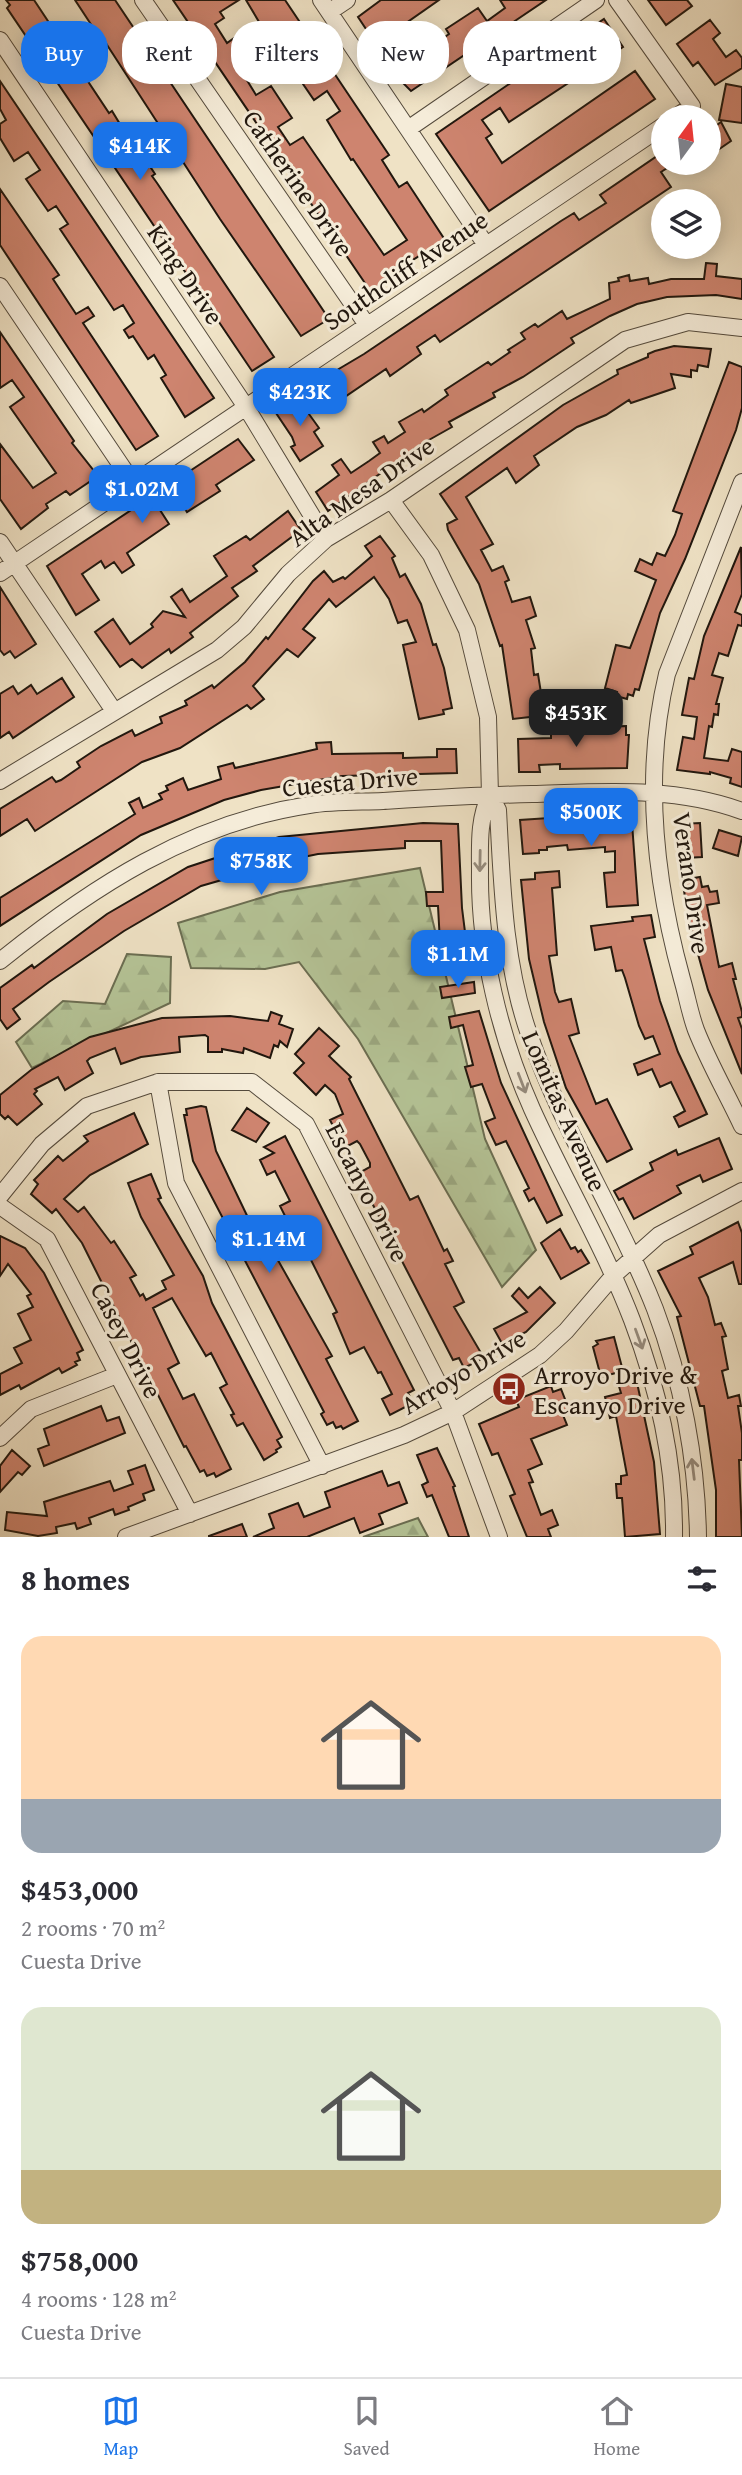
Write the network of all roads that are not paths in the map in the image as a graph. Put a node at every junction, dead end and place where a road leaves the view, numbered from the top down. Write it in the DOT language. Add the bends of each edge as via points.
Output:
graph roads {
  1 [pos="143,0"];
  2 [pos="347,0"];
  3 [pos="596,0"];
  4 [pos="617,0"];
  5 [pos="325,6"];
  6 [pos="0,40"];
  7 [pos="691,105"];
  8 [pos="408,129"];
  9 [pos="651,134"];
  10 [pos="486,245"];
  11 [pos="0,286"];
  12 [pos="367,325"];
  13 [pos="742,328"];
  14 [pos="246,407"];
  15 [pos="742,482"];
  16 [pos="133,483"];
  17 [pos="391,500"];
  18 [pos="326,539"];
  19 [pos="0,542"];
  20 [pos="14,563"];
  21 [pos="0,573"];
  22 [pos="114,711"];
  23 [pos="0,781"];
  24 [pos="654,791"];
  25 [pos="490,795"];
  26 [pos="742,811"];
  27 [pos="0,961"];
  28 [pos="158,1082"];
  29 [pos="742,1126"];
  30 [pos="742,1191"];
  31 [pos="0,1196"];
  32 [pos="0,1206"];
  33 [pos="632,1259"];
  34 [pos="614,1275"];
  35 [pos="117,1375"];
  36 [pos="453,1412"];
  37 [pos="0,1438"];
  38 [pos="321,1466"];
  39 [pos="190,1514"];
  40 [pos="126,1537"];
  41 [pos="499,1537"];
  42 [pos="674,1537"];
  43 [pos="698,1537"];
  1 -- 12 [label="street, Catherine Drive"];
  2 -- 5 [label="street"];
  3 -- 8 [label="street"];
  4 -- 7 [label="street"];
  5 -- 8 [label="street"];
  6 -- 14 [label="street, King Drive"];
  8 -- 10 [label="street"];
  9 -- 10 [label="street, Southcliff Avenue"];
  10 -- 12 [label="street, Southcliff Avenue"];
  11 -- 16 [label="street"];
  12 -- 14 [label="street, Southcliff Avenue"];
  13 -- 17 [label="street, Alta Mesa Drive" via="688,323 625,340"];
  14 -- 16 [label="street, Southcliff Avenue"];
  14 -- 18 [label="street, King Drive"];
  15 -- 24 [label="street, Verano Drive" via="667,674 659,706"];
  16 -- 20 [label="street, Southcliff Avenue"];
  17 -- 18 [label="street, Alta Mesa Drive"];
  17 -- 25 [label="street, Lomitas Avenue" via="432,555 467,630 488,717"];
  18 -- 22 [label="street, Alta Mesa Drive" via="217,650"];
  19 -- 20 [label="street"];
  20 -- 21 [label="street, Southcliff Avenue"];
  20 -- 22 [label="street"];
  22 -- 23 [label="street, Alta Mesa Drive"];
  24 -- 25 [label="street, Cuesta Drive"];
  24 -- 26 [label="street, Cuesta Drive"];
  24 -- 29 [label="street, Verano Drive" via="670,935 695,1028"];
  25 -- 27 [label="street, Cuesta Drive" via="310,804 230,823 167,848 107,883"];
  25 -- 33 [label="street, Lomitas Avenue" via="498,810 506,923 528,1032 562,1120"];
  25 -- 34 [label="street, Lomitas Avenue, one-way" via="481,814 481,914 504,1036 532,1108"];
  28 -- 31 [label="street, Escanyo Drive" via="87,1106 42,1144"];
  28 -- 36 [label="street, Escanyo Drive" via="252,1082 306,1124"];
  28 -- 38 [label="street" via="176,1183"];
  30 -- 33 [label="street, Arroyo Drive" via="659,1235"];
  32 -- 35 [label="street, Casey Drive" via="47,1239"];
  33 -- 34 [label="street, Arroyo Drive"];
  43 -- 33 [label="street, Lomitas Avenue, one-way" via="683,1408 655,1309"];
  34 -- 36 [label="street, Arroyo Drive" via="540,1355"];
  34 -- 42 [label="street, Lomitas Avenue, one-way" via="648,1362 659,1409"];
  35 -- 37 [label="street" via="31,1409"];
  35 -- 39 [label="street, Casey Drive"];
  36 -- 38 [label="street, Arroyo Drive"];
  36 -- 41 [label="street, Escanyo Drive"];
  38 -- 39 [label="street, Arroyo Drive"];
  39 -- 40 [label="street, Arroyo Drive"];
}
